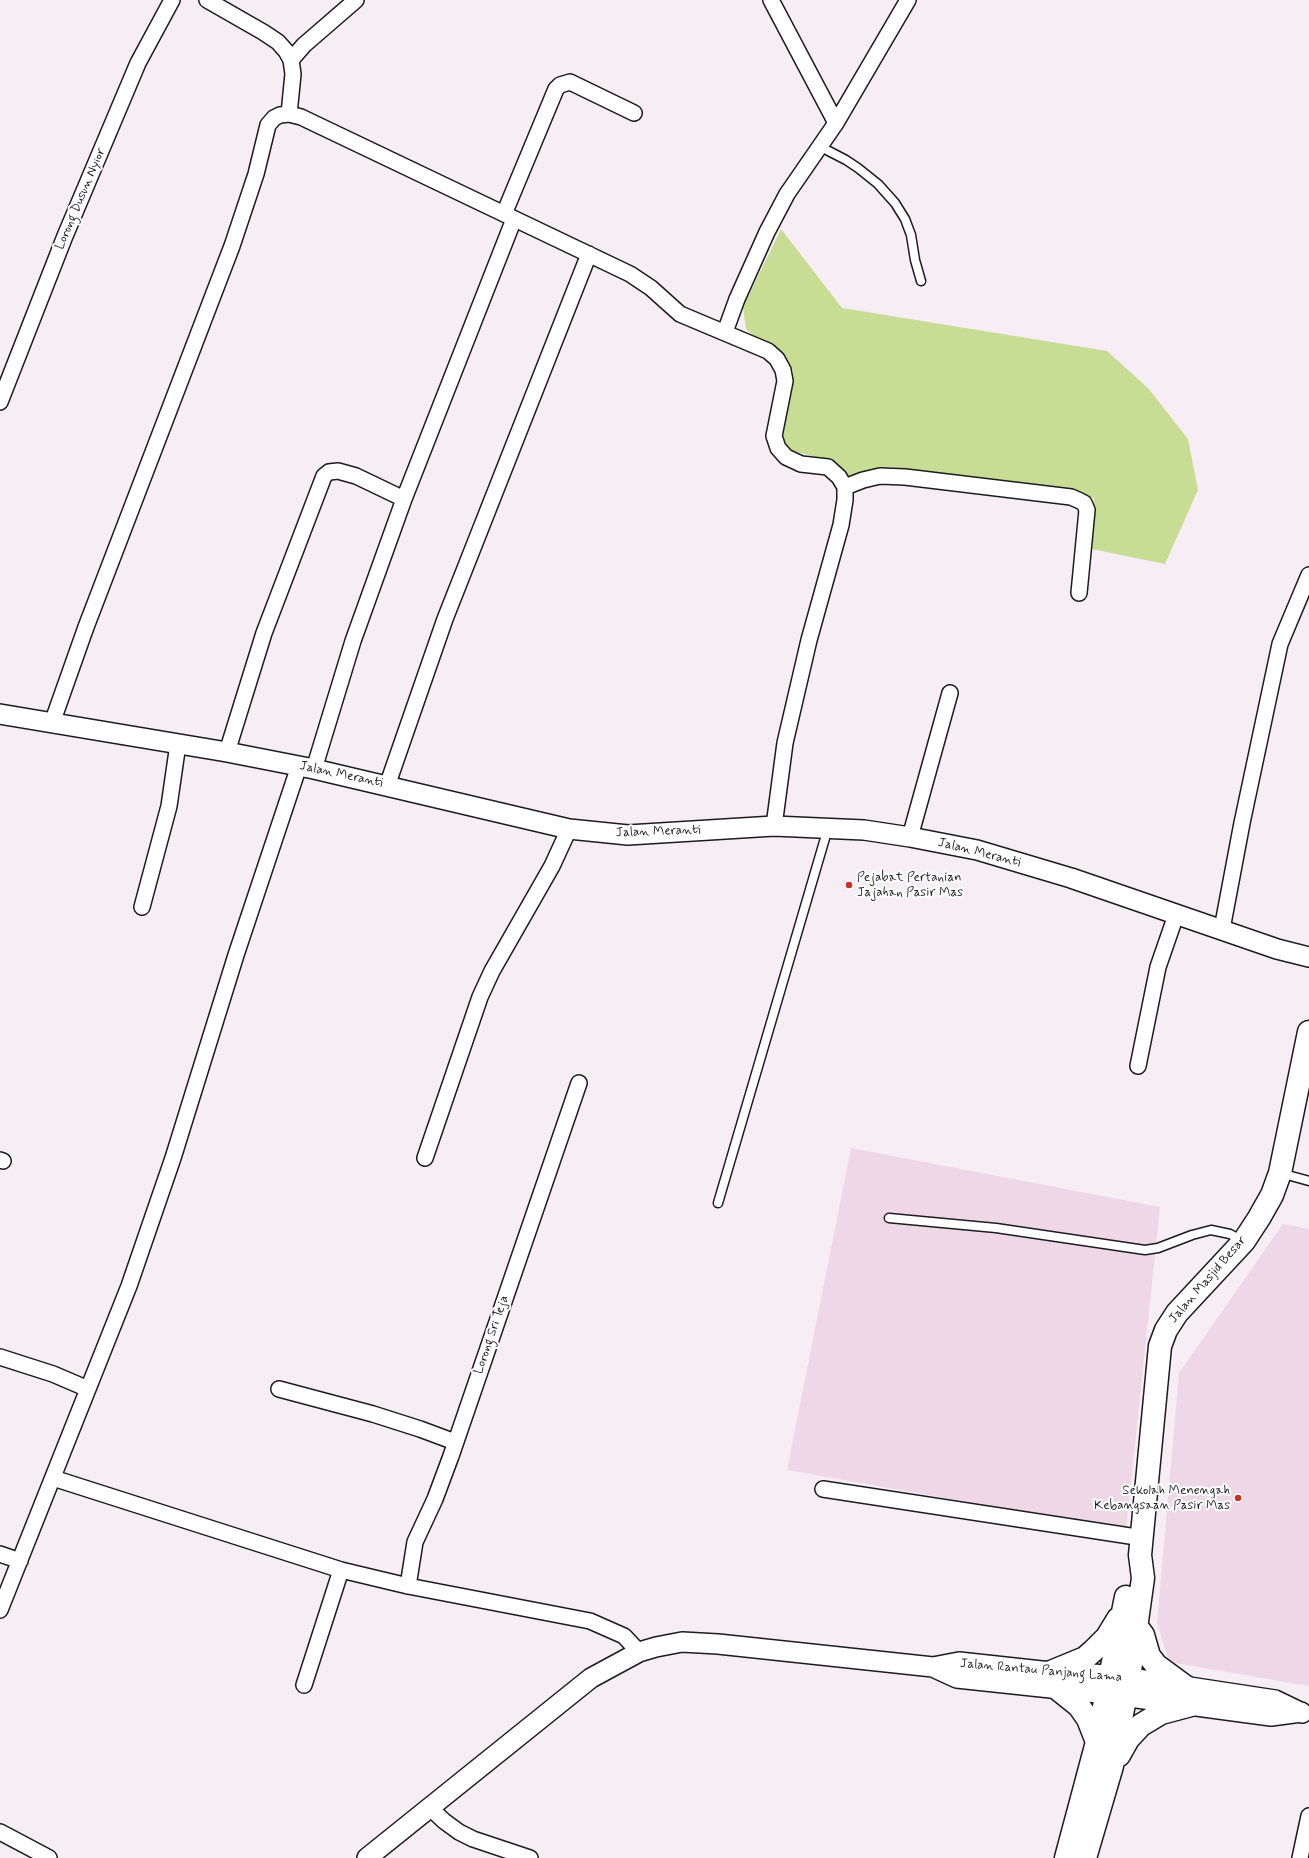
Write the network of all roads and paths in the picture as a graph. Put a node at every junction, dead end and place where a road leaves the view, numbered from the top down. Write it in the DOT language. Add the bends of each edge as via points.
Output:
graph roads {
  1 [pos="172,0"];
  2 [pos="207,0"];
  3 [pos="356,0"];
  4 [pos="772,0"];
  5 [pos="908,0"];
  6 [pos="291,60"];
  7 [pos="634,113"];
  8 [pos="289,114"];
  9 [pos="836,123"];
  10 [pos="820,146"];
  11 [pos="509,217"];
  12 [pos="589,254"];
  13 [pos="921,281"];
  14 [pos="725,332"];
  15 [pos="0,402"];
  16 [pos="845,487"];
  17 [pos="404,499"];
  18 [pos="1309,575"];
  19 [pos="1079,592"];
  20 [pos="950,693"];
  21 [pos="1,716"];
  22 [pos="52,723"];
  23 [pos="178,744"];
  24 [pos="227,752"];
  25 [pos="306,768"];
  26 [pos="387,786"];
  27 [pos="774,826"];
  28 [pos="828,827"];
  29 [pos="569,829"];
  30 [pos="910,837"];
  31 [pos="142,907"];
  32 [pos="1176,915"];
  33 [pos="1222,929"];
  34 [pos="1309,957"];
  35 [pos="1309,1032"];
  36 [pos="1138,1066"];
  37 [pos="579,1083"];
  38 [pos="424,1158"];
  39 [pos="1280,1172"];
  40 [pos="1309,1181"];
  41 [pos="718,1203"];
  42 [pos="889,1218"];
  43 [pos="1244,1241"];
  44 [pos="0,1357"];
  45 [pos="88,1389"];
  46 [pos="280,1389"];
  47 [pos="455,1442"];
  48 [pos="53,1478"];
  49 [pos="823,1490"];
  50 [pos="1142,1546"];
  51 [pos="0,1554"];
  52 [pos="20,1561"];
  53 [pos="341,1570"];
  54 [pos="408,1586"];
  55 [pos="1125,1608"];
  56 [pos="0,1610"];
  57 [pos="1136,1626"];
  58 [pos="639,1652"];
  59 [pos="1055,1681"];
  60 [pos="304,1685"];
  61 [pos="1118,1686"];
  62 [pos="1189,1696"];
  63 [pos="1305,1713"];
  64 [pos="1097,1742"];
  65 [pos="1112,1766"];
  66 [pos="429,1807"];
  67 [pos="1309,1816"];
  68 [pos="0,1832"];
  69 [pos="49,1858"];
  70 [pos="367,1858"];
  71 [pos="530,1858"];
  72 [pos="1066,1858"];
  73 [pos="1085,1858"];
  74 [pos="1300,1858"];
  1 -- 15 [label="street, Lorong Dusun Nyior" via="138,63"];
  2 -- 6 [label="street" via="278,42"];
  3 -- 6 [label="street" via="304,45"];
  4 -- 9 [label="street"];
  5 -- 9 [label="street"];
  6 -- 8 [label="street" via="293,74"];
  7 -- 11 [label="street" via="570,82 560,85 556,89"];
  8 -- 11 [label="street" via="301,117"];
  8 -- 22 [label="street" via="274,118 268,125 256,174 232,246 86,627"];
  9 -- 10 [label="street"];
  10 -- 13 [label="lane" via="858,168 896,203 911,235"];
  10 -- 14 [label="street" via="787,194 767,232"];
  11 -- 12 [label="street"];
  11 -- 17 [label="street"];
  12 -- 14 [label="street" via="630,274 651,288 680,314"];
  12 -- 26 [label="street" via="445,619"];
  14 -- 16 [label="street" via="768,351 777,359 783,370 785,381 774,436 778,448 786,457 801,464 828,468 839,477"];
  16 -- 19 [label="street" via="880,476 899,477 959,482 1078,500 1084,503 1087,510"];
  16 -- 27 [label="street" via="841,525 809,640 785,743"];
  17 -- 24 [label="street" via="356,476 338,471 329,472 324,476 264,633"];
  17 -- 25 [label="street"];
  18 -- 33 [label="street" via="1280,644"];
  20 -- 30 [label="street"];
  21 -- 22 [label="street, Jalan Meranti"];
  22 -- 23 [label="street, Jalan Meranti"];
  23 -- 24 [label="street, Jalan Meranti"];
  23 -- 31 [label="street" via="168,806"];
  24 -- 25 [label="street, Jalan Meranti"];
  25 -- 26 [label="street, Jalan Meranti"];
  25 -- 45 [label="street" via="129,1286"];
  26 -- 29 [label="street, Jalan Meranti"];
  27 -- 28 [label="street, Jalan Meranti"];
  27 -- 29 [label="street, Jalan Meranti" via="628,835"];
  28 -- 30 [label="street, Jalan Meranti"];
  28 -- 41 [label="lane"];
  29 -- 38 [label="street" via="564,844 480,997"];
  30 -- 32 [label="street, Jalan Meranti" via="977,850 1071,878"];
  32 -- 33 [label="street, Jalan Meranti"];
  32 -- 36 [label="street" via="1158,967"];
  33 -- 34 [label="street, Jalan Meranti"];
  35 -- 39 [label="main road, Jalan Masjid Besar" via="1299,1098"];
  37 -- 47 [label="street, Lorong Sri Teja"];
  39 -- 40 [label="lane"];
  39 -- 43 [label="main road, Jalan Masjid Besar" via="1260,1218"];
  42 -- 43 [label="lane" via="996,1228 1145,1250 1211,1230 1230,1234"];
  43 -- 50 [label="main road, Jalan Masjid Besar" via="1177,1313 1160,1346"];
  44 -- 45 [label="street" via="53,1374"];
  45 -- 48 [label="street"];
  46 -- 47 [label="street" via="373,1414"];
  47 -- 54 [label="street, Lorong Sri Teja" via="435,1499 415,1542"];
  48 -- 52 [label="street"];
  48 -- 53 [label="street"];
  49 -- 50 [label="street"];
  50 -- 55 [label="main road" via="1130,1576"];
  50 -- 57 [label="main road" via="1143,1578"];
  51 -- 52 [label="street"];
  52 -- 56 [label="street"];
  53 -- 54 [label="street"];
  53 -- 60 [label="street"];
  54 -- 58 [label="street" via="590,1621 624,1636"];
  55 -- 59 [label="main road" via="1107,1637 1093,1652"];
  55 -- 61 [label="main road"];
  57 -- 61 [label="main road"];
  57 -- 62 [label="main road" via="1143,1636 1149,1656"];
  58 -- 59 [label="street, Jalan Rantau Panjang Lama" via="682,1642 718,1644 934,1667 957,1678"];
  58 -- 66 [label="street, Jalan Rantau Panjang Lama" via="591,1678"];
  59 -- 61 [label="street, Jalan Rantau Panjang Lama"];
  59 -- 64 [label="main road" via="1088,1719"];
  61 -- 62 [label="street, Jalan Rantau Panjang Lama"];
  61 -- 64 [label="main road"];
  61 -- 65 [label="main road"];
  62 -- 63 [label="street, Jalan Rantau Panjang Lama" via="1271,1716"];
  62 -- 65 [label="main road" via="1141,1725 1128,1739"];
  64 -- 72 [label="main road"];
  65 -- 73 [label="main road"];
  66 -- 70 [label="street, Jalan Rantau Panjang Lama"];
  66 -- 71 [label="street" via="458,1832"];
  67 -- 74 [label="street"];
  68 -- 69 [label="street"];
}
